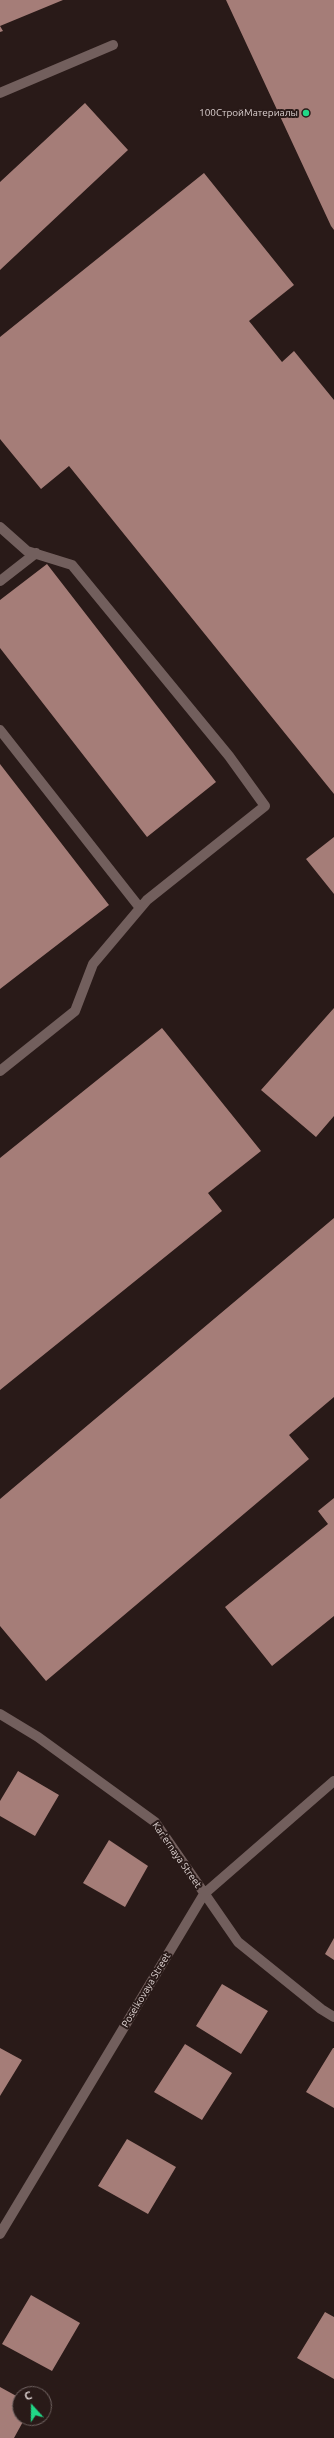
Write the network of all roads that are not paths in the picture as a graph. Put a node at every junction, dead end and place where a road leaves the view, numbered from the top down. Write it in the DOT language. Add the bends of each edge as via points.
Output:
graph roads {
  1 [pos="113,45"];
  2 [pos="0,93"];
  3 [pos="0,527"];
  4 [pos="36,554"];
  5 [pos="0,582"];
  6 [pos="0,730"];
  7 [pos="140,908"];
  8 [pos="0,1071"];
  9 [pos="0,1714"];
  10 [pos="334,1781"];
  11 [pos="204,1894"];
  12 [pos="334,2017"];
  13 [pos="0,2234"];
  1 -- 2 [label="street"];
  3 -- 4 [label="street" via="28,551"];
  4 -- 5 [label="street"];
  4 -- 7 [label="street" via="72,565 229,756 265,806"];
  6 -- 7 [label="street"];
  7 -- 8 [label="street" via="93,964 75,1011"];
  9 -- 11 [label="street, Kar'ernaya Street" via="38,1736 155,1822"];
  10 -- 11 [label="street, Poselkovaya Street"];
  11 -- 12 [label="street, Kar'ernaya Street" via="238,1942"];
  11 -- 13 [label="street, Poselkovaya Street"];
}
